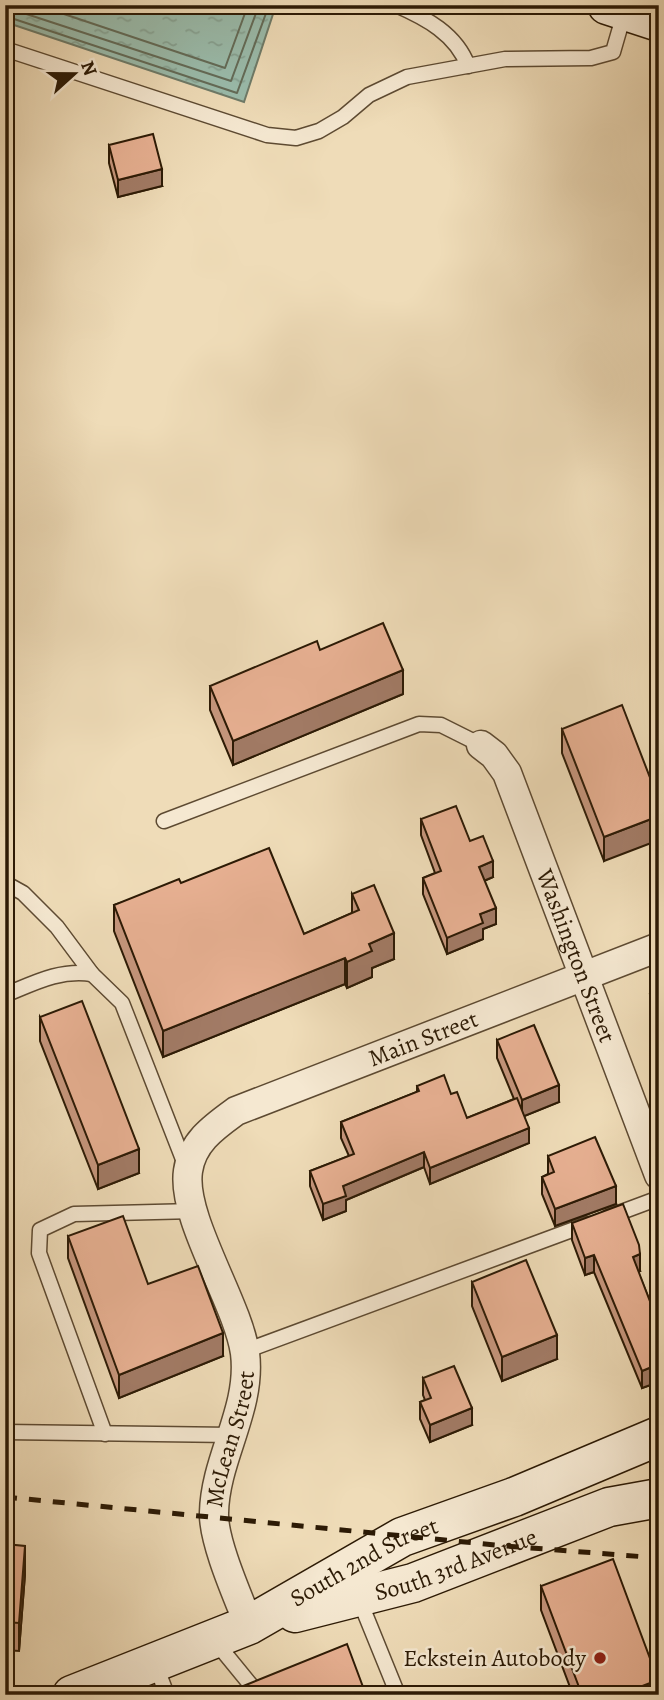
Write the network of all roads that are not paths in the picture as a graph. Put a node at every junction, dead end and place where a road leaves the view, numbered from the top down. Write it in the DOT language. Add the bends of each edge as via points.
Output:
graph roads {
  1 [pos="396,5"];
  2 [pos="630,13"];
  3 [pos="5,49"];
  4 [pos="468,66"];
  5 [pos="481,745"];
  6 [pos="164,821"];
  7 [pos="5,883"];
  8 [pos="659,947"];
  9 [pos="92,974"];
  10 [pos="583,976"];
  11 [pos="5,995"];
  12 [pos="197,1144"];
  13 [pos="188,1172"];
  14 [pos="659,1175"];
  15 [pos="659,1198"];
  16 [pos="195,1212"];
  17 [pos="245,1351"];
  18 [pos="5,1432"];
  19 [pos="105,1434"];
  20 [pos="232,1435"];
  21 [pos="659,1436"];
  22 [pos="659,1497"];
  23 [pos="353,1583"];
  24 [pos="249,1625"];
  25 [pos="213,1639"];
  26 [pos="161,1678"];
  27 [pos="72,1695"];
  28 [pos="259,1695"];
  29 [pos="398,1695"];
  1 -- 4 [label="lane" via="448,36 461,48"];
  2 -- 4 [label="lane" via="613,52 591,58 505,59"];
  3 -- 4 [label="lane" via="267,135 296,138 319,131 369,95 408,77"];
  5 -- 6 [label="lane" via="441,725 419,724"];
  5 -- 10 [label="street, Washington Street" via="507,773"];
  7 -- 9 [label="lane, McLean Street" via="23,893 57,927"];
  8 -- 10 [label="street, Main Street"];
  9 -- 11 [label="lane" via="54,975"];
  9 -- 13 [label="lane, McLean Street" via="122,1003"];
  10 -- 12 [label="street, Main Street" via="236,1111"];
  10 -- 14 [label="street, Washington Street"];
  12 -- 13 [label="street, McLean Street"];
  13 -- 16 [label="street, McLean Street"];
  15 -- 17 [label="lane"];
  16 -- 17 [label="street, McLean Street"];
  16 -- 19 [label="lane" via="74,1214 40,1230 39,1253"];
  17 -- 20 [label="street, McLean Street" via="243,1402"];
  18 -- 19 [label="lane"];
  19 -- 20 [label="lane"];
  20 -- 24 [label="street, McLean Street" via="213,1517"];
  21 -- 23 [label="main road, South 2nd Street" via="514,1497 402,1536"];
  22 -- 23 [label="main road, South 3rd Avenue" via="609,1507 412,1583"];
  23 -- 24 [label="main road, South 3rd Avenue"];
  23 -- 29 [label="lane"];
  24 -- 25 [label="main road"];
  25 -- 26 [label="main road"];
  25 -- 28 [label="lane"];
  26 -- 27 [label="main road"];
}
